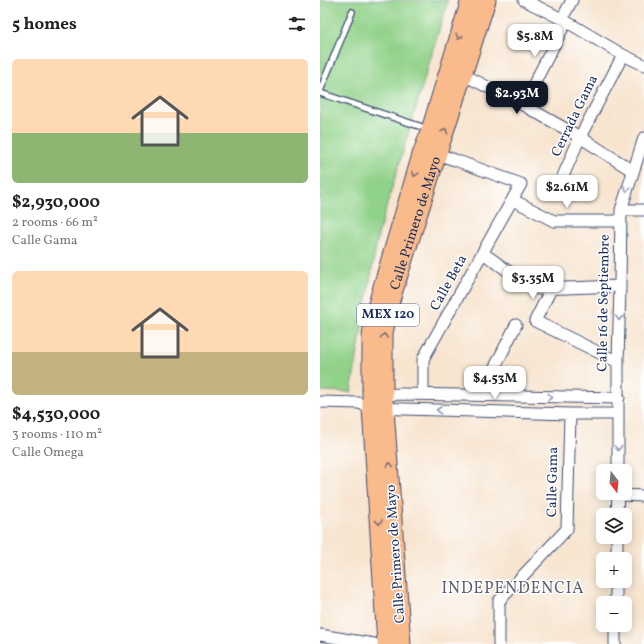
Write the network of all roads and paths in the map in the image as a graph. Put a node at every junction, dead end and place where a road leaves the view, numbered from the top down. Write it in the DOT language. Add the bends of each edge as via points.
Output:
graph roads {
  1 [pos="470,0"];
  2 [pos="487,0"];
  3 [pos="524,0"];
  4 [pos="572,0"];
  5 [pos="352,12"];
  6 [pos="564,20"];
  7 [pos="623,55"];
  8 [pos="644,65"];
  9 [pos="464,75"];
  10 [pos="320,92"];
  11 [pos="523,105"];
  12 [pos="430,130"];
  13 [pos="580,137"];
  14 [pos="644,138"];
  15 [pos="429,155"];
  16 [pos="633,171"];
  17 [pos="557,190"];
  18 [pos="513,200"];
  19 [pos="621,210"];
  20 [pos="644,210"];
  21 [pos="620,221"];
  22 [pos="483,253"];
  23 [pos="620,286"];
  24 [pos="551,289"];
  25 [pos="516,324"];
  26 [pos="618,362"];
  27 [pos="423,394"];
  28 [pos="481,395"];
  29 [pos="619,398"];
  30 [pos="320,402"];
  31 [pos="374,402"];
  32 [pos="570,414"];
  33 [pos="618,414"];
  34 [pos="618,464"];
  35 [pos="632,495"];
  36 [pos="644,496"];
  37 [pos="615,632"];
  38 [pos="320,635"];
  39 [pos="374,644"];
  40 [pos="386,644"];
  41 [pos="402,644"];
  42 [pos="499,644"];
  43 [pos="615,644"];
  1 -- 12 [label="main road, Calle Primero de Mayo / MEX 120, one-way"];
  2 -- 9 [label="main road, Calle Primero de Mayo / MEX 120"];
  3 -- 6 [label="street"];
  4 -- 6 [label="street"];
  5 -- 10 [label="lane"];
  6 -- 7 [label="street"];
  6 -- 11 [label="street"];
  7 -- 8 [label="street"];
  7 -- 13 [label="street, Cerrada Gama"];
  9 -- 11 [label="street"];
  15 -- 9 [label="main road, Calle Primero de Mayo / MEX 120, one-way"];
  10 -- 12 [label="lane"];
  11 -- 13 [label="street"];
  12 -- 15 [label="main road, Calle Primero de Mayo / MEX 120"];
  13 -- 16 [label="street"];
  13 -- 17 [label="street, Cerrada Gama"];
  14 -- 16 [label="street, Calle 16 de Septiembre"];
  15 -- 18 [label="street, Calle Beta" via="521,184"];
  15 -- 31 [label="main road, Calle Primero de Mayo / MEX 120" via="391,300"];
  16 -- 19 [label="street, Calle 16 de Septiembre, one-way"];
  18 -- 21 [label="street" via="554,221"];
  18 -- 22 [label="street, Calle Beta"];
  19 -- 20 [label="street"];
  19 -- 21 [label="street, Calle 16 de Septiembre"];
  21 -- 23 [label="street, Calle 16 de Septiembre"];
  22 -- 24 [label="street, Calle Beta" via="526,284 539,289"];
  22 -- 27 [label="street, Calle Beta" via="423,359"];
  23 -- 24 [label="street, Calle Beta"];
  23 -- 26 [label="street, Calle 16 de Septiembre, one-way"];
  24 -- 26 [label="street" via="535,321"];
  25 -- 28 [label="street"];
  26 -- 29 [label="street, Calle 16 de Septiembre"];
  27 -- 28 [label="street"];
  27 -- 31 [label="street"];
  28 -- 29 [label="street, one-way"];
  29 -- 33 [label="street, Calle 16 de Septiembre"];
  30 -- 31 [label="street"];
  32 -- 31 [label="street, one-way"];
  31 -- 40 [label="main road, Calle Primero de Mayo / MEX 120, one-way"];
  41 -- 31 [label="main road, Calle Primero de Mayo / MEX 120, one-way"];
  32 -- 33 [label="street"];
  32 -- 42 [label="street, Calle Gama" via="568,529 499,601"];
  33 -- 34 [label="street, Calle 16 de Septiembre, one-way"];
  35 -- 36 [label="street"];
  37 -- 43 [label="street"];
  38 -- 39 [label="street"];
}
